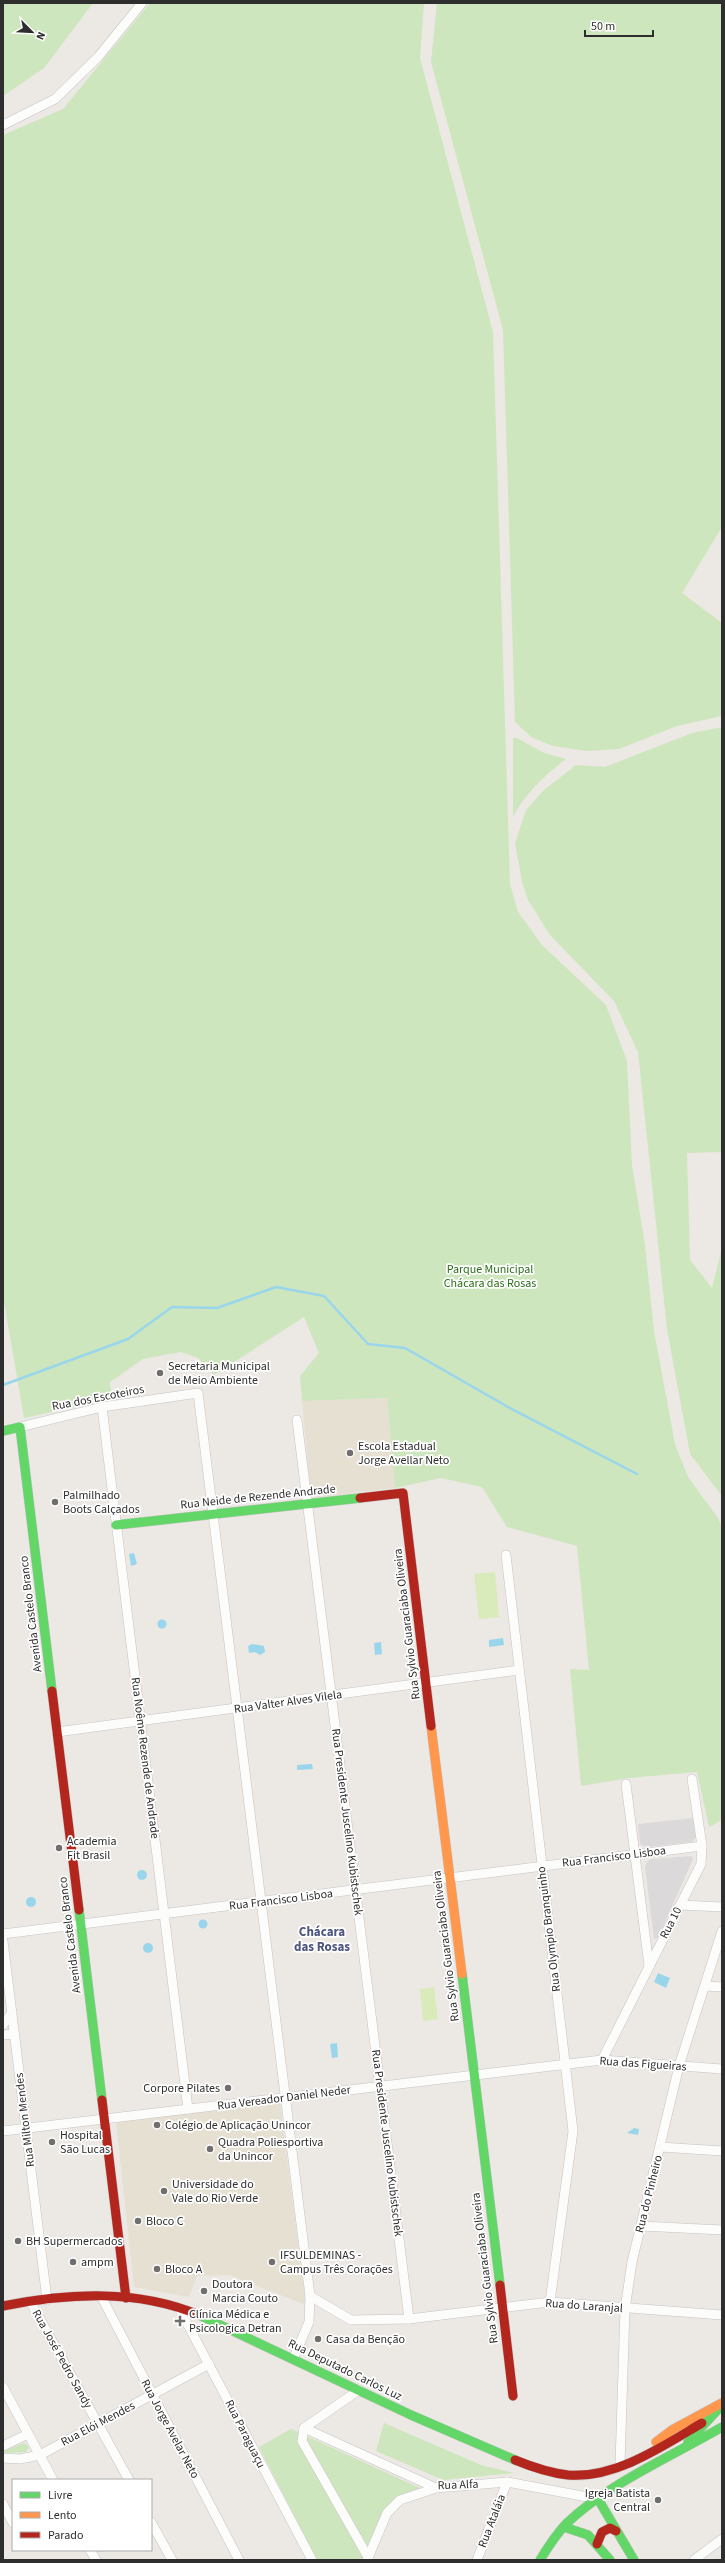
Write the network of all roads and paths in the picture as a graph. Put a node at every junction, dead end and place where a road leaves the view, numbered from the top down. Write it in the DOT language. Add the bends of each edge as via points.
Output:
graph roads {
  1 [pos="142,3"];
  2 [pos="3,125"];
  3 [pos="102,1407"];
  4 [pos="297,1420"];
  5 [pos="20,1428"];
  6 [pos="3,1431"];
  7 [pos="403,1493"];
  8 [pos="306,1504"];
  9 [pos="213,1514"];
  10 [pos="116,1525"];
  11 [pos="506,1555"];
  12 [pos="519,1670"];
  13 [pos="426,1683"];
  14 [pos="331,1696"];
  15 [pos="237,1709"];
  16 [pos="140,1722"];
  17 [pos="57,1732"];
  18 [pos="692,1778"];
  19 [pos="626,1784"];
  20 [pos="702,1846"];
  21 [pos="635,1855"];
  22 [pos="542,1866"];
  23 [pos="450,1878"];
  24 [pos="355,1891"];
  25 [pos="260,1903"];
  26 [pos="680,1905"];
  27 [pos="722,1906"];
  28 [pos="164,1915"];
  29 [pos="81,1926"];
  30 [pos="722,1931"];
  31 [pos="3,1934"];
  32 [pos="3,1941"];
  33 [pos="649,1966"];
  34 [pos="704,1986"];
  35 [pos="722,1987"];
  36 [pos="12,2012"];
  37 [pos="3,2025"];
  38 [pos="14,2034"];
  39 [pos="3,2036"];
  40 [pos="602,2060"];
  41 [pos="565,2064"];
  42 [pos="679,2066"];
  43 [pos="722,2069"];
  44 [pos="474,2075"];
  45 [pos="380,2086"];
  46 [pos="284,2098"];
  47 [pos="188,2109"];
  48 [pos="104,2119"];
  49 [pos="26,2128"];
  50 [pos="3,2131"];
  51 [pos="660,2147"];
  52 [pos="722,2151"];
  53 [pos="641,2226"];
  54 [pos="722,2230"];
  55 [pos="310,2296"];
  56 [pos="102,2298"];
  57 [pos="126,2298"];
  58 [pos="47,2300"];
  59 [pos="30,2301"];
  60 [pos="550,2302"];
  61 [pos="3,2306"];
  62 [pos="502,2307"];
  63 [pos="179,2308"];
  64 [pos="625,2309"];
  65 [pos="722,2314"];
  66 [pos="410,2319"];
  67 [pos="294,2357"];
  68 [pos="209,2364"];
  69 [pos="3,2387"];
  70 [pos="359,2390"];
  71 [pos="151,2395"];
  72 [pos="513,2396"];
  73 [pos="722,2404"];
  74 [pos="722,2414"];
  75 [pos="709,2419"];
  76 [pos="99,2425"];
  77 [pos="722,2427"];
  78 [pos="304,2428"];
  79 [pos="28,2434"];
  80 [pos="3,2446"];
  81 [pos="648,2453"];
  82 [pos="40,2455"];
  83 [pos="672,2457"];
  84 [pos="3,2458"];
  85 [pos="620,2464"];
  86 [pos="52,2479"];
  87 [pos="127,2479"];
  88 [pos="507,2482"];
  89 [pos="436,2488"];
  90 [pos="598,2499"];
  91 [pos="3,2504"];
  92 [pos="12,2521"];
  93 [pos="152,2524"];
  94 [pos="564,2527"];
  95 [pos="616,2531"];
  96 [pos="722,2538"];
  97 [pos="597,2544"];
  98 [pos="91,2551"];
  99 [pos="368,2559"];
  100 [pos="96,2560"];
  101 [pos="172,2560"];
  102 [pos="239,2560"];
  103 [pos="312,2560"];
  104 [pos="478,2560"];
  105 [pos="540,2560"];
  106 [pos="610,2560"];
  107 [pos="634,2560"];
  108 [pos="694,2560"];
  1 -- 2 [label="street" via="98,57 56,98"];
  3 -- 5 [label="street, Rua dos Escoteiros"];
  3 -- 9 [label="street, Rua dos Escoteiros" via="198,1393"];
  3 -- 10 [label="street, Rua Noême Rezende de Andrade"];
  4 -- 8 [label="street, Rua Presidente Juscelino Kubistschek"];
  5 -- 6 [label="street, Rua dos Escoteiros"];
  5 -- 17 [label="street, Avenida Castelo Branco"];
  7 -- 8 [label="street, Rua Neide de Rezende Andrade"];
  7 -- 13 [label="street, Rua Sylvio Guaraciaba Oliveira"];
  8 -- 9 [label="street, Rua Neide de Rezende Andrade"];
  8 -- 14 [label="street, Rua Presidente Juscelino Kubistschek"];
  9 -- 10 [label="street, Rua Neide de Rezende Andrade"];
  9 -- 15 [label="street"];
  10 -- 16 [label="street, Rua Noême Rezende de Andrade"];
  11 -- 12 [label="street, Rua Olympio Branquinho"];
  12 -- 13 [label="street, Rua Valter Alves Vilela"];
  12 -- 22 [label="street, Rua Olympio Branquinho"];
  13 -- 14 [label="street, Rua Valter Alves Vilela"];
  13 -- 23 [label="street, Rua Sylvio Guaraciaba Oliveira"];
  14 -- 15 [label="street, Rua Valter Alves Vilela"];
  14 -- 24 [label="street, Rua Presidente Juscelino Kubistschek"];
  15 -- 16 [label="street, Rua Valter Alves Vilela"];
  15 -- 25 [label="street"];
  16 -- 17 [label="street, Rua Valter Alves Vilela"];
  16 -- 28 [label="street, Rua Noême Rezende de Andrade"];
  17 -- 29 [label="street, Avenida Castelo Branco"];
  18 -- 20 [label="street, Rua 10"];
  19 -- 21 [label="street"];
  20 -- 21 [label="street, Rua Francisco Lisboa"];
  20 -- 26 [label="street, Rua 10" via="701,1864"];
  21 -- 22 [label="street, Rua Francisco Lisboa"];
  21 -- 33 [label="street"];
  22 -- 23 [label="street, Rua Francisco Lisboa"];
  22 -- 41 [label="street, Rua Olympio Branquinho"];
  23 -- 24 [label="street, Rua Francisco Lisboa"];
  23 -- 44 [label="street, Rua Sylvio Guaraciaba Oliveira"];
  24 -- 25 [label="street, Rua Francisco Lisboa"];
  24 -- 45 [label="street, Rua Presidente Juscelino Kubistschek"];
  25 -- 28 [label="street, Rua Francisco Lisboa"];
  25 -- 46 [label="street"];
  26 -- 27 [label="street"];
  26 -- 33 [label="street, Rua 10"];
  28 -- 29 [label="street, Rua Francisco Lisboa"];
  28 -- 47 [label="street, Rua Noême Rezende de Andrade"];
  29 -- 31 [label="street, Rua Francisco Lisboa"];
  29 -- 48 [label="street, Avenida Castelo Branco"];
  30 -- 34 [label="street, Rua do Pinheiro"];
  32 -- 36 [label="street, Rua Milton Mendes"];
  33 -- 40 [label="street, Rua 10"];
  34 -- 35 [label="street"];
  34 -- 42 [label="street, Rua do Pinheiro"];
  36 -- 37 [label="street"];
  36 -- 38 [label="street, Rua Milton Mendes"];
  38 -- 39 [label="street"];
  38 -- 49 [label="street, Rua Milton Mendes"];
  40 -- 41 [label="street, Rua das Figueiras"];
  40 -- 42 [label="street, Rua das Figueiras"];
  41 -- 44 [label="street, Rua Vereador Daniel Neder"];
  41 -- 60 [label="street, Rua Olympio Branquinho" via="573,2131"];
  42 -- 43 [label="street, Rua das Figueiras"];
  42 -- 51 [label="street, Rua do Pinheiro"];
  44 -- 45 [label="street, Rua Vereador Daniel Neder"];
  44 -- 62 [label="street, Rua Sylvio Guaraciaba Oliveira"];
  45 -- 46 [label="street, Rua Vereador Daniel Neder"];
  45 -- 66 [label="street, Rua Presidente Juscelino Kubistschek"];
  46 -- 47 [label="street, Rua Vereador Daniel Neder"];
  46 -- 55 [label="street"];
  47 -- 48 [label="street, Rua Vereador Daniel Neder"];
  48 -- 49 [label="street, Rua Vereador Daniel Neder"];
  48 -- 57 [label="street, Avenida Castelo Branco"];
  49 -- 50 [label="street, Rua Vereador Daniel Neder"];
  49 -- 58 [label="street, Rua Milton Mendes"];
  51 -- 52 [label="street"];
  51 -- 53 [label="street, Rua do Pinheiro"];
  53 -- 54 [label="street"];
  53 -- 64 [label="street, Rua do Pinheiro" via="632,2262"];
  55 -- 66 [label="street, Rua do Laranjal" via="351,2320"];
  55 -- 67 [label="street" via="309,2322"];
  56 -- 57 [label="street, Rua Deputado Carlos Luz"];
  56 -- 58 [label="street, Rua Deputado Carlos Luz"];
  56 -- 71 [label="street, Rua Jorge Avelar Neto"];
  57 -- 63 [label="street, Rua Deputado Carlos Luz" via="160,2301"];
  58 -- 59 [label="street, Rua Deputado Carlos Luz"];
  59 -- 61 [label="street, Rua Deputado Carlos Luz"];
  59 -- 76 [label="street, Rua José Pedro Sandy"];
  60 -- 62 [label="street, Rua do Laranjal"];
  60 -- 64 [label="street, Rua do Laranjal"];
  62 -- 66 [label="street, Rua do Laranjal"];
  62 -- 72 [label="street, Rua Sylvio Guaraciaba Oliveira"];
  63 -- 67 [label="street, Rua Deputado Carlos Luz"];
  63 -- 68 [label="street, Rua Paraguaçu"];
  64 -- 65 [label="street, Rua do Laranjal"];
  64 -- 85 [label="street, Rua do Pinheiro"];
  67 -- 70 [label="street, Rua Deputado Carlos Luz"];
  68 -- 71 [label="street, Rua Elói Mendes"];
  68 -- 103 [label="street, Rua Paraguaçu" via="247,2441"];
  69 -- 79 [label="street"];
  70 -- 78 [label="street"];
  70 -- 85 [label="street, Rua Deputado Carlos Luz" via="412,2417 547,2470 568,2475 592,2474"];
  71 -- 76 [label="street, Rua Elói Mendes"];
  71 -- 102 [label="street, Rua Jorge Avelar Neto"];
  73 -- 75 [label="street, Rua Deputado Carlos Luz"];
  73 -- 81 [label="street, Rua Deputado Carlos Luz" via="672,2430 657,2441"];
  74 -- 75 [label="street, Rua Deputado Carlos Luz"];
  75 -- 81 [label="street, Rua Deputado Carlos Luz"];
  75 -- 83 [label="street, Rua Deputado Carlos Luz"];
  76 -- 82 [label="street, Rua Elói Mendes"];
  76 -- 87 [label="street, Rua José Pedro Sandy"];
  77 -- 83 [label="street"];
  78 -- 89 [label="street, Rua Alfa"];
  78 -- 99 [label="street" via="302,2441"];
  79 -- 80 [label="street"];
  79 -- 82 [label="street"];
  81 -- 85 [label="street, Rua Deputado Carlos Luz"];
  82 -- 84 [label="street, Rua Elói Mendes" via="20,2459"];
  82 -- 86 [label="street"];
  83 -- 90 [label="street"];
  88 -- 89 [label="street, Rua Alfa"];
  88 -- 90 [label="street, Rua Alfa"];
  88 -- 104 [label="street, Rua Ataláia"];
  89 -- 99 [label="street" via="400,2500 387,2513"];
  90 -- 94 [label="street"];
  90 -- 95 [label="street"];
  91 -- 92 [label="street"];
  93 -- 101 [label="street"];
  94 -- 97 [label="street" via="583,2533"];
  94 -- 105 [label="street"];
  95 -- 97 [label="street" via="610,2528 602,2532"];
  95 -- 107 [label="street"];
  96 -- 108 [label="street"];
  97 -- 106 [label="street"];
  98 -- 100 [label="street"];
}
